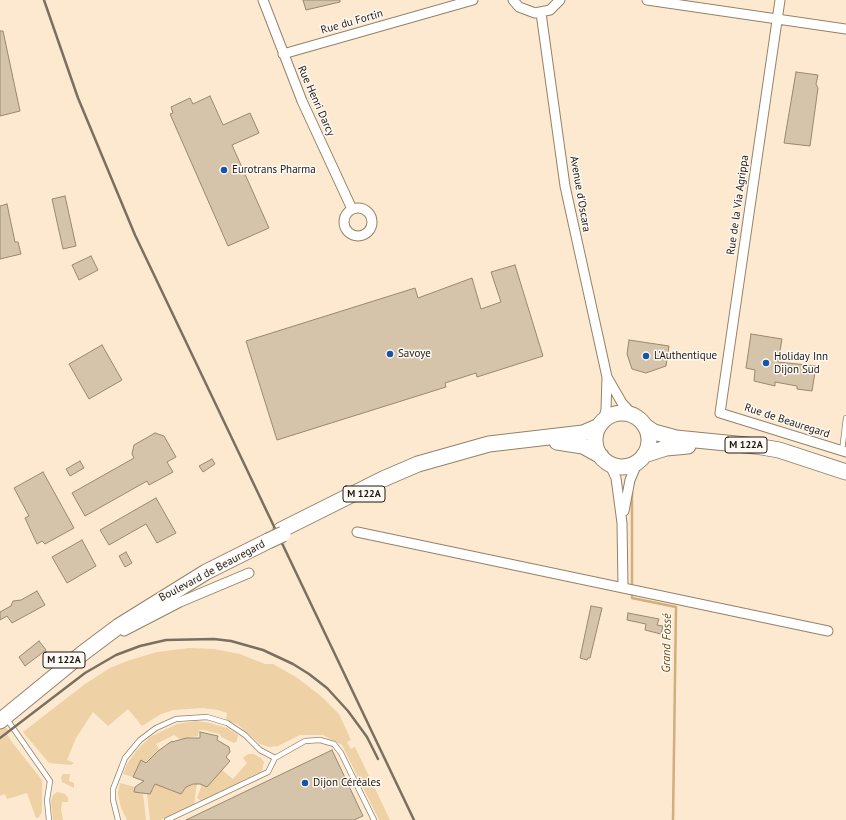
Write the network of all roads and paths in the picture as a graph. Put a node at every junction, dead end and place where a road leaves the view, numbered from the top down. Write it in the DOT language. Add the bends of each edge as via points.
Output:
graph roads {
  1 [pos="263,0"];
  2 [pos="473,0"];
  3 [pos="513,0"];
  4 [pos="560,0"];
  5 [pos="647,0"];
  6 [pos="780,0"];
  7 [pos="541,13"];
  8 [pos="777,18"];
  9 [pos="846,29"];
  10 [pos="283,54"];
  11 [pos="352,209"];
  12 [pos="607,377"];
  13 [pos="720,413"];
  14 [pos="846,418"];
  15 [pos="640,421"];
  16 [pos="601,423"];
  17 [pos="844,452"];
  18 [pos="446,458"];
  19 [pos="641,458"];
  20 [pos="605,459"];
  21 [pos="846,472"];
  22 [pos="846,478"];
  23 [pos="622,523"];
  24 [pos="357,532"];
  25 [pos="266,539"];
  26 [pos="249,573"];
  27 [pos="623,586"];
  28 [pos="828,631"];
  29 [pos="90,647"];
  30 [pos="2,715"];
  31 [pos="274,758"];
  32 [pos="49,820"];
  33 [pos="118,820"];
  34 [pos="167,820"];
  35 [pos="374,820"];
  1 -- 10 [label="street, Rue Henri Darcy"];
  2 -- 10 [label="street, Rue du Fortin"];
  3 -- 7 [label="street" via="526,11"];
  4 -- 7 [label="street" via="550,10"];
  5 -- 8 [label="street"];
  6 -- 8 [label="street, Rue de la Via Agrippa"];
  7 -- 12 [label="street, Avenue d'Oscara" via="566,186"];
  8 -- 9 [label="street"];
  8 -- 13 [label="street, Rue de la Via Agrippa"];
  10 -- 11 [label="street, Rue Henri Darcy"];
  12 -- 15 [label="street, Avenue d'Oscara" via="622,403"];
  12 -- 16 [label="street, Avenue d'Oscara" via="606,410"];
  13 -- 17 [label="street, Rue de Beauregard"];
  14 -- 17 [label="lane"];
  15 -- 16 [label="main road" via="617,414"];
  15 -- 19 [label="main road" via="649,441"];
  15 -- 21 [label="main road, M 122A" via="654,432 676,438 779,450"];
  16 -- 18 [label="main road, M 122A" via="583,433 512,440"];
  16 -- 20 [label="main road" via="595,437"];
  18 -- 20 [label="main road, M 122A" via="492,449 553,442 583,446"];
  18 -- 25 [label="main road, Boulevard de Beauregard / M 122A, bridge"];
  19 -- 20 [label="main road" via="625,467 618,467"];
  19 -- 22 [label="main road, M 122A" via="656,450 681,446 748,450 795,460"];
  19 -- 23 [label="street" via="628,485"];
  20 -- 23 [label="street" via="617,483"];
  23 -- 27 [label="street"];
  24 -- 27 [label="street"];
  25 -- 29 [label="main road, Boulevard de Beauregard / M 122A" via="164,596"];
  25 -- 30 [label="main road, Boulevard de Beauregard / M 122A" via="204,568 134,610"];
  26 -- 29 [label="street" via="180,602"];
  27 -- 28 [label="street"];
  29 -- 30 [label="main road, Boulevard de Beauregard / M 122A"];
  30 -- 32 [label="lane" via="50,781 47,800"];
  31 -- 33 [label="lane" via="227,723 207,717 176,719 144,736 125,758 113,789"];
  31 -- 34 [label="lane" via="268,772"];
  31 -- 35 [label="lane" via="304,741 320,740 334,744 341,752"];
}
